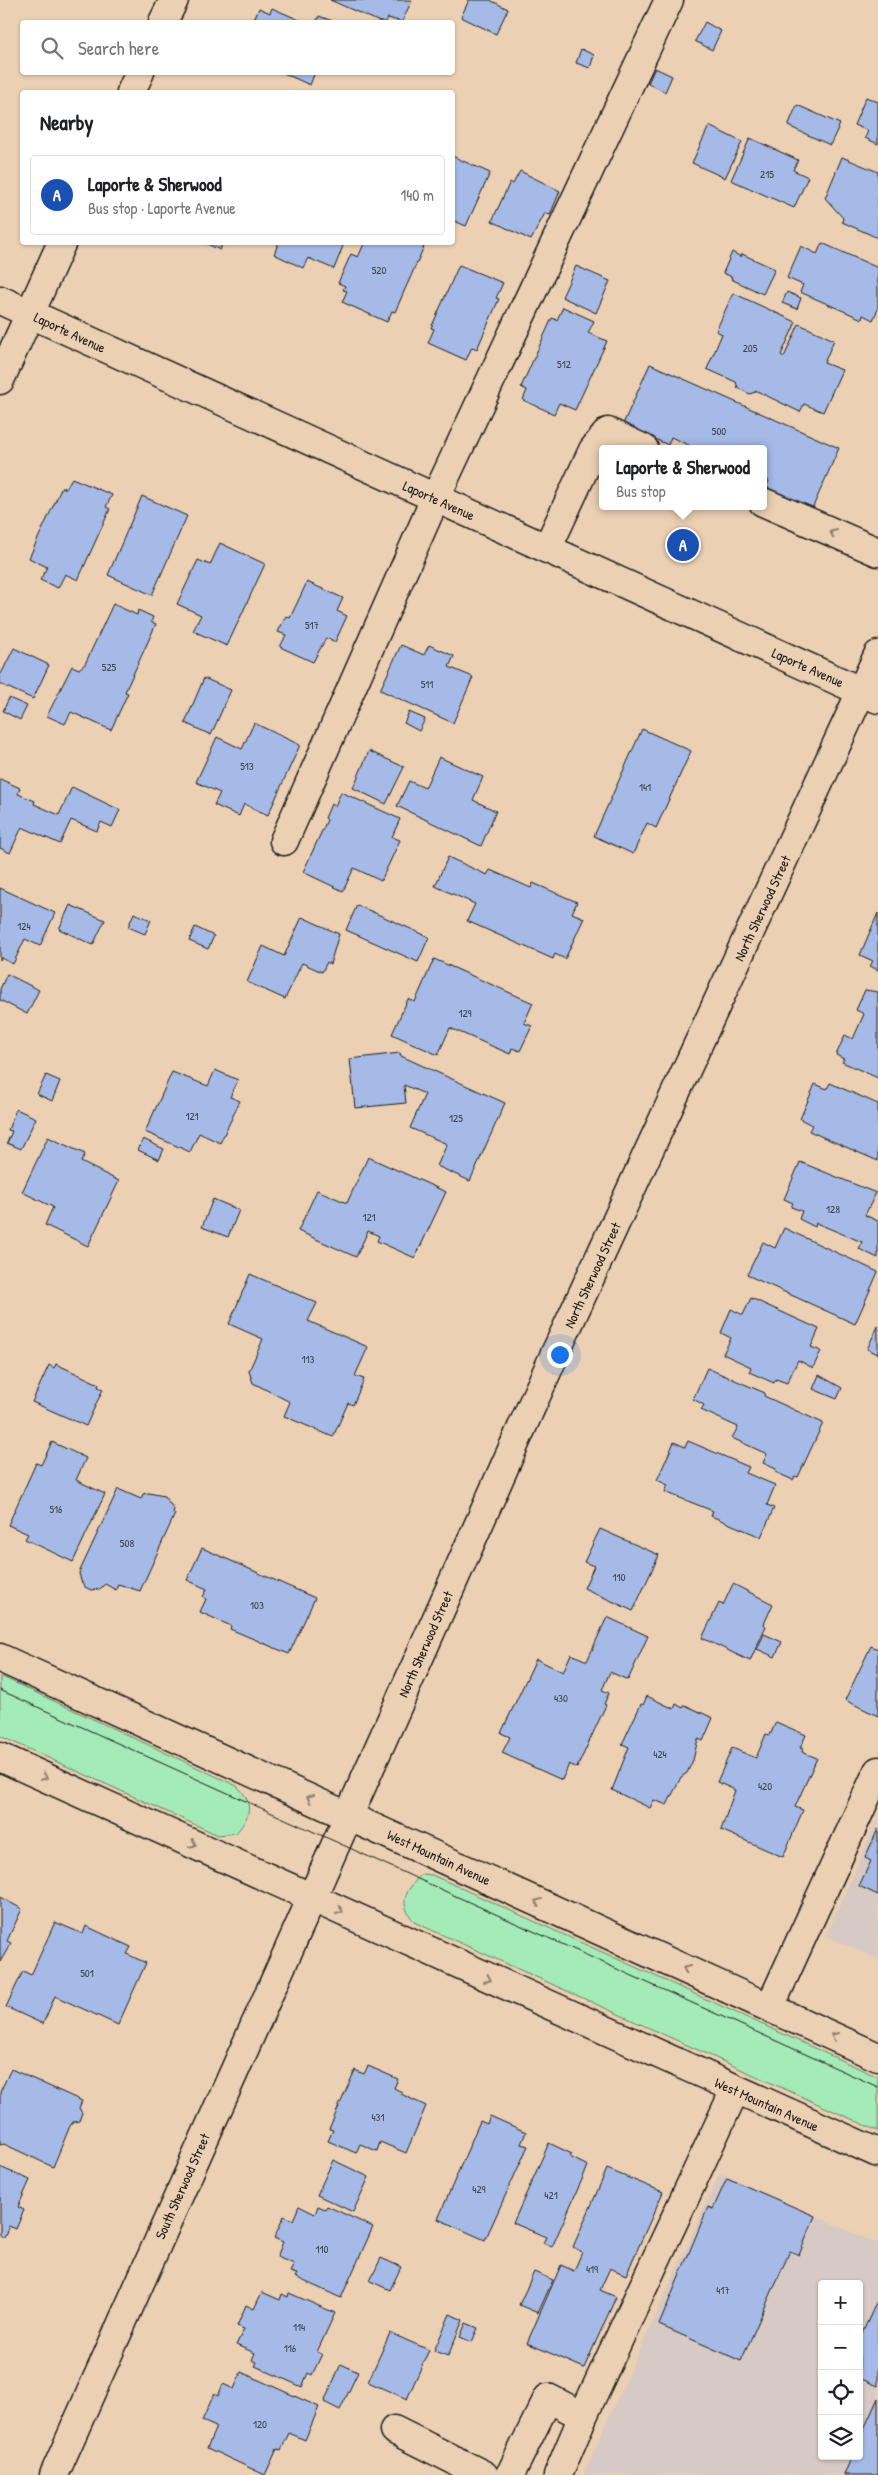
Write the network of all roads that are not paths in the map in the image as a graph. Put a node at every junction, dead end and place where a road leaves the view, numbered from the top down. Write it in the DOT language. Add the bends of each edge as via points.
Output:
graph roads {
  1 [pos="174,0"];
  2 [pos="669,0"];
  3 [pos="164,20"];
  4 [pos="139,75"];
  5 [pos="132,90"];
  6 [pos="61,245"];
  7 [pos="0,300"];
  8 [pos="30,313"];
  9 [pos="0,380"];
  10 [pos="636,445"];
  11 [pos="435,499"];
  12 [pos="767,504"];
  13 [pos="547,549"];
  14 [pos="878,552"];
  15 [pos="878,656"];
  16 [pos="870,696"];
  17 [pos="284,841"];
  18 [pos="0,1658"];
  19 [pos="0,1757"];
  20 [pos="878,1771"];
  21 [pos="348,1815"];
  22 [pos="311,1898"];
  23 [pos="770,2007"];
  24 [pos="878,2056"];
  25 [pos="735,2090"];
  26 [pos="878,2154"];
  27 [pos="583,2416"];
  28 [pos="394,2430"];
  29 [pos="54,2475"];
  30 [pos="484,2475"];
  31 [pos="510,2475"];
  32 [pos="558,2475"];
  1 -- 3 [label="street"];
  2 -- 11 [label="street"];
  4 -- 5 [label="street"];
  6 -- 8 [label="street"];
  7 -- 8 [label="street, Laporte Avenue"];
  8 -- 9 [label="street"];
  8 -- 11 [label="street, Laporte Avenue"];
  10 -- 13 [label="street" via="608,432 593,450"];
  11 -- 13 [label="street, Laporte Avenue"];
  11 -- 17 [label="street"];
  14 -- 12 [label="street, one-way"];
  13 -- 16 [label="street, Laporte Avenue"];
  15 -- 16 [label="street, North Sherwood Street"];
  16 -- 21 [label="street, North Sherwood Street" via="553,1358"];
  21 -- 18 [label="street, West Mountain Avenue, one-way"];
  19 -- 22 [label="street, West Mountain Avenue, one-way"];
  20 -- 23 [label="street"];
  21 -- 22 [label="street, North Sherwood Street"];
  23 -- 21 [label="street, West Mountain Avenue, one-way"];
  22 -- 25 [label="street, West Mountain Avenue, one-way"];
  22 -- 29 [label="street, South Sherwood Street"];
  24 -- 23 [label="street, West Mountain Avenue, one-way"];
  25 -- 26 [label="street, West Mountain Avenue"];
  25 -- 27 [label="street"];
  27 -- 31 [label="street" via="548,2398"];
  27 -- 32 [label="street"];
  28 -- 30 [label="street"];
}
